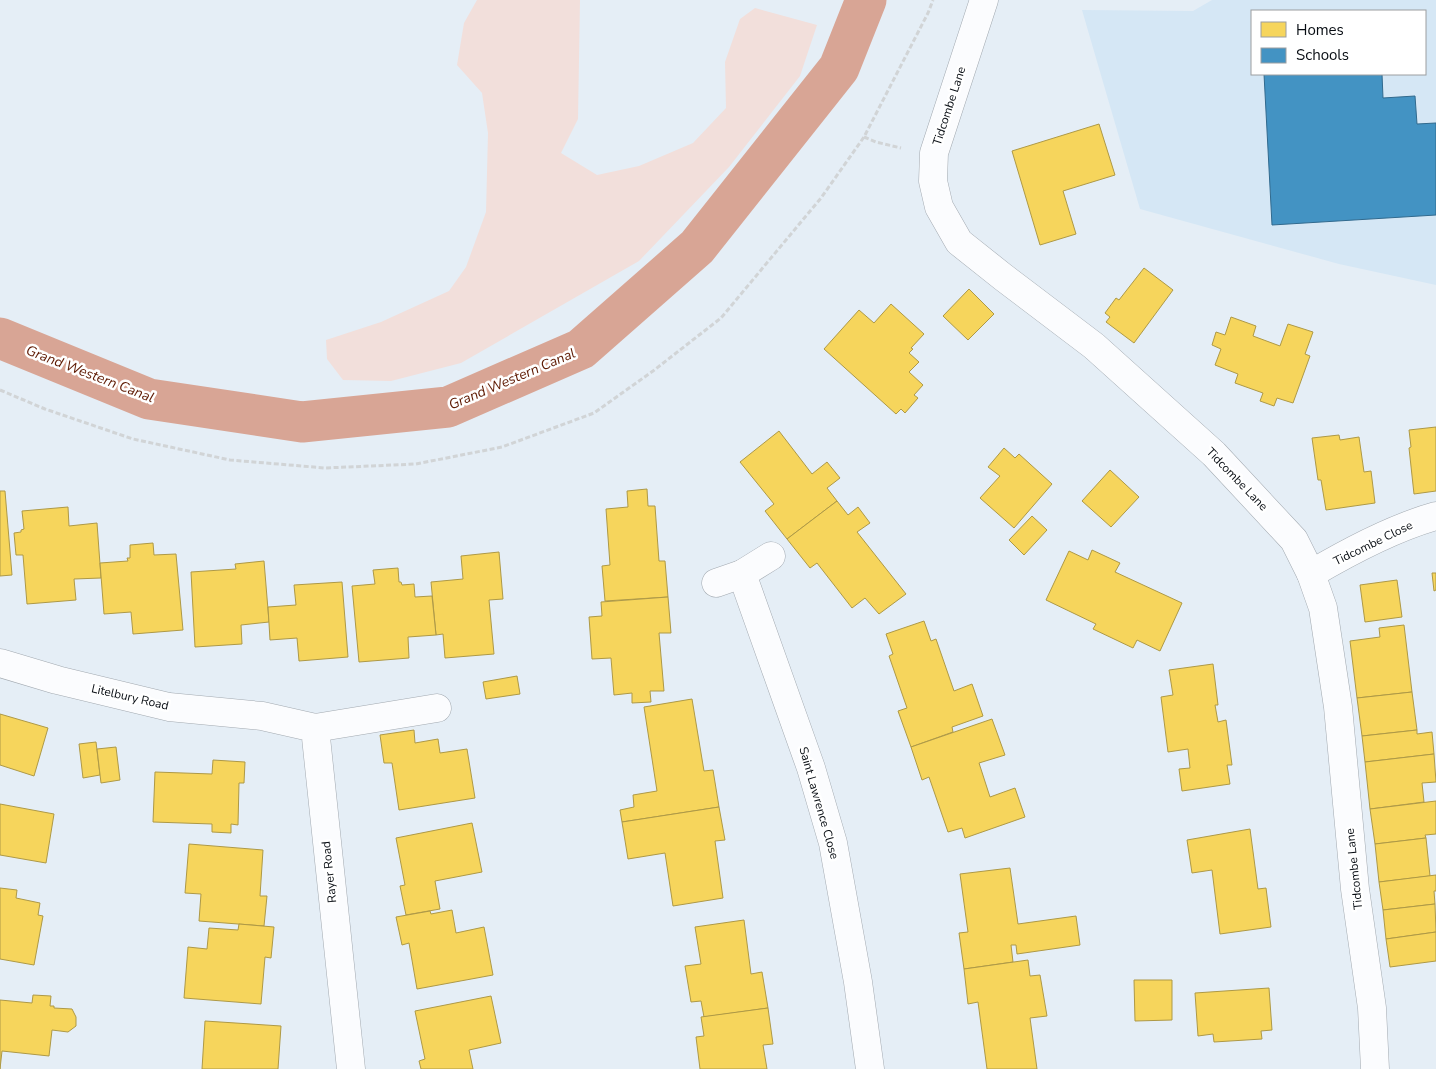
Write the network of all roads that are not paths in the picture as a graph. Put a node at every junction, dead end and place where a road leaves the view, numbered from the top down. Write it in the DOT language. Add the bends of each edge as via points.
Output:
graph roads {
  1 [pos="984,0"];
  2 [pos="1436,516"];
  3 [pos="771,556"];
  4 [pos="742,574"];
  5 [pos="1311,574"];
  6 [pos="716,583"];
  7 [pos="0,663"];
  8 [pos="438,708"];
  9 [pos="315,728"];
  10 [pos="351,1069"];
  11 [pos="870,1069"];
  12 [pos="1375,1069"];
  1 -- 5 [label="street, Tidcombe Lane" via="934,153 933,181 939,207 959,242 1094,346 1214,454 1294,540"];
  2 -- 5 [label="street, Tidcombe Close" via="1388,534"];
  3 -- 4 [label="street"];
  4 -- 6 [label="street"];
  4 -- 11 [label="street, Saint Lawrence Close" via="812,768 833,843"];
  5 -- 12 [label="street, Tidcombe Lane" via="1323,608 1338,707 1355,889 1372,1008"];
  7 -- 9 [label="street, Litelbury Road" via="169,707 262,716"];
  8 -- 9 [label="street"];
  9 -- 10 [label="street, Rayer Road"];
}
